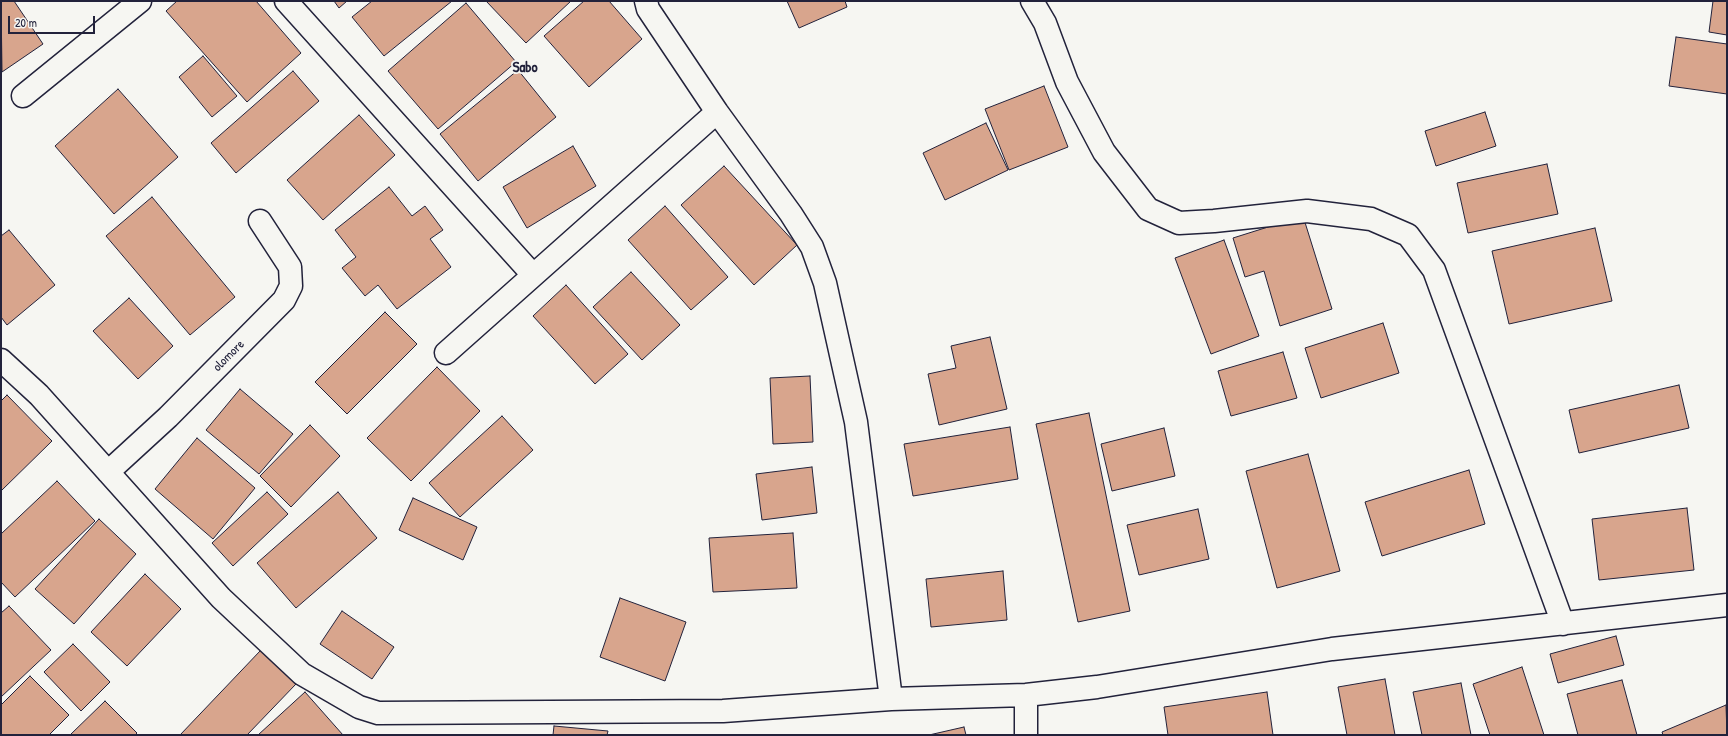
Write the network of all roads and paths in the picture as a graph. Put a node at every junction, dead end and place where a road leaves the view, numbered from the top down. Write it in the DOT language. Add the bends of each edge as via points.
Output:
graph roads {
  1 [pos="140,1"];
  2 [pos="286,1"];
  3 [pos="646,1"];
  4 [pos="1032,1"];
  5 [pos="23,96"];
  6 [pos="717,112"];
  7 [pos="260,221"];
  8 [pos="534,276"];
  9 [pos="446,353"];
  10 [pos="1,360"];
  11 [pos="108,472"];
  12 [pos="1727,605"];
  13 [pos="1563,624"];
  14 [pos="1026,695"];
  15 [pos="891,698"];
  16 [pos="1026,735"];
  1 -- 5 [label="street"];
  2 -- 8 [label="street"];
  3 -- 6 [label="street" via="648,9"];
  4 -- 13 [label="street" via="1045,24 1067,82 1104,152 1148,209 1179,222 1214,221 1307,211 1371,219 1408,235 1434,270"];
  6 -- 8 [label="street"];
  6 -- 15 [label="street" via="812,247 825,283 856,422"];
  7 -- 11 [label="street, olomore" via="290,267 291,286 284,300 168,418"];
  8 -- 9 [label="street"];
  10 -- 11 [label="street" via="39,394"];
  11 -- 15 [label="street" via="221,598 302,674 359,707 378,713 723,711"];
  12 -- 13 [label="street"];
  13 -- 14 [label="street" via="1332,649 1097,687"];
  14 -- 15 [label="street"];
  14 -- 16 [label="street"];
}
